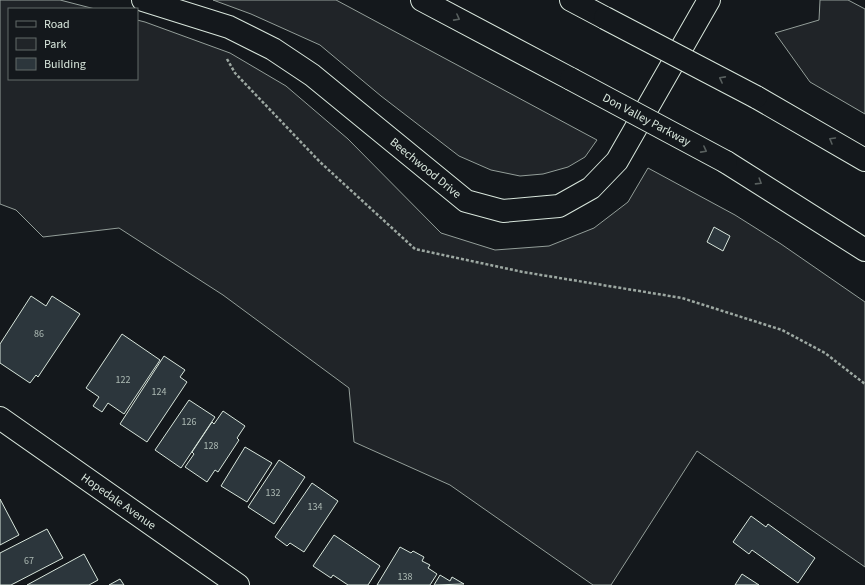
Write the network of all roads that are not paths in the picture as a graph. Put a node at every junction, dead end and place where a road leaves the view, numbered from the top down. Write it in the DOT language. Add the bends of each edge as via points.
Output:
graph roads {
  1 [pos="143,0"];
  2 [pos="422,0"];
  3 [pos="571,0"];
  4 [pos="709,0"];
  5 [pos="865,160"];
  6 [pos="865,250"];
  7 [pos="0,418"];
  8 [pos="238,585"];
  1 -- 4 [label="main road, Beechwood Drive" via="229,28 273,49 312,75 466,201 503,211 559,206 591,188 617,161"];
  2 -- 6 [label="main road, Don Valley Parkway, one-way, bridge" via="726,162"];
  5 -- 3 [label="main road, one-way, bridge" via="756,97"];
  7 -- 8 [label="main road, Hopedale Avenue"];
}
